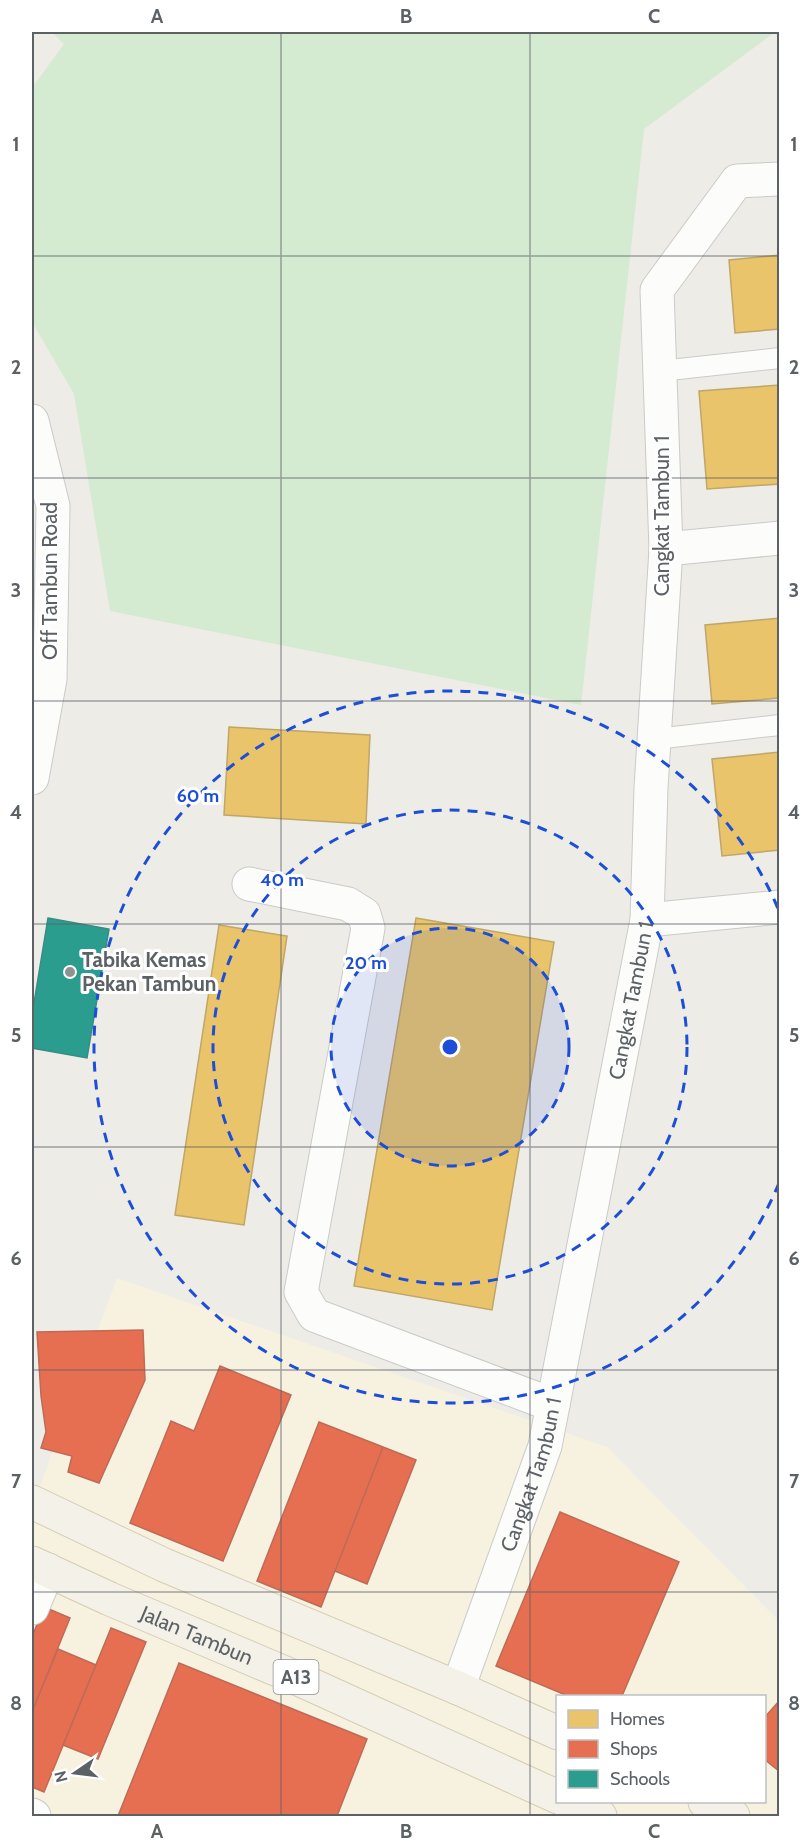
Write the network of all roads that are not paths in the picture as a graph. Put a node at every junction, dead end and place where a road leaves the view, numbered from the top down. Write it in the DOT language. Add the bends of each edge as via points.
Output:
graph roads {
  1 [pos="780,179"];
  2 [pos="780,358"];
  3 [pos="660,371"];
  4 [pos="32,421"];
  5 [pos="780,538"];
  6 [pos="666,549"];
  7 [pos="780,726"];
  8 [pos="655,739"];
  9 [pos="32,778"];
  10 [pos="249,884"];
  11 [pos="780,907"];
  12 [pos="647,920"];
  13 [pos="553,1405"];
  14 [pos="32,1482"];
  15 [pos="44,1507"];
  16 [pos="40,1566"];
  17 [pos="32,1608"];
  18 [pos="458,1688"];
  19 [pos="556,1732"];
  20 [pos="556,1796"];
  21 [pos="569,1803"];
  22 [pos="707,1803"];
  23 [pos="600,1816"];
  24 [pos="733,1816"];
  1 -- 3 [label="street, Cangkat Tambun 1" via="737,181 657,290"];
  2 -- 3 [label="lane"];
  3 -- 6 [label="street, Cangkat Tambun 1"];
  4 -- 9 [label="street, Off Tambun Road" via="53,506 50,679"];
  5 -- 6 [label="street"];
  6 -- 8 [label="street, Cangkat Tambun 1"];
  7 -- 8 [label="lane"];
  8 -- 12 [label="street, Cangkat Tambun 1"];
  10 -- 13 [label="street" via="348,904 364,914 368,928 301,1292 314,1315"];
  11 -- 12 [label="street"];
  12 -- 13 [label="street, Cangkat Tambun 1"];
  13 -- 18 [label="street, Cangkat Tambun 1" via="545,1446"];
  14 -- 15 [label="main road"];
  15 -- 18 [label="main road, A13" via="164,1565"];
  16 -- 17 [label="street"];
  16 -- 20 [label="main road, Jalan Tambun / A13"];
  18 -- 19 [label="main road, A13"];
  21 -- 23 [label="main road"];
  22 -- 24 [label="main road"];
}
